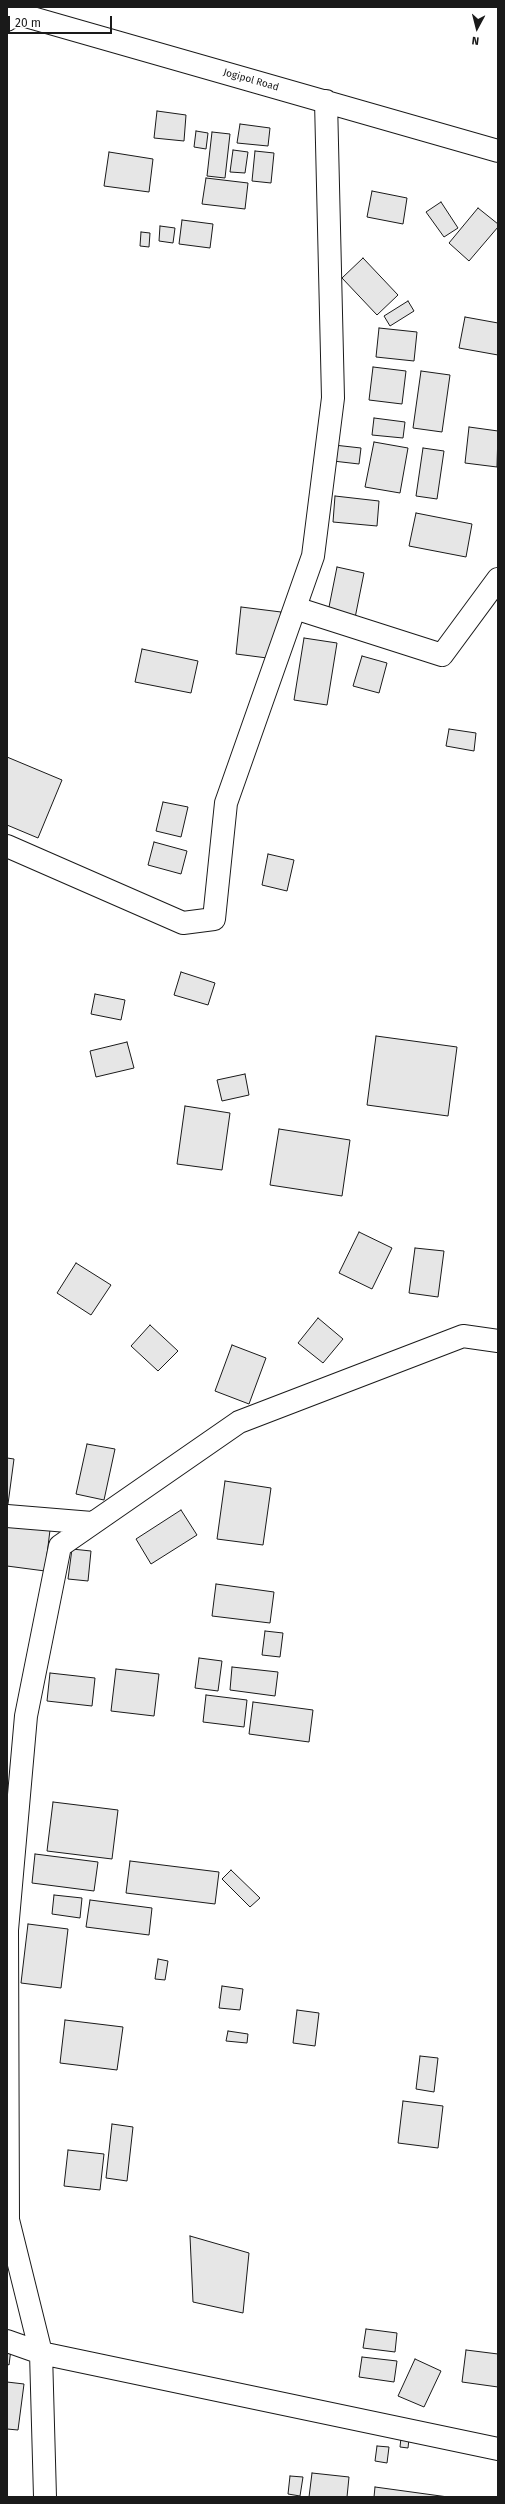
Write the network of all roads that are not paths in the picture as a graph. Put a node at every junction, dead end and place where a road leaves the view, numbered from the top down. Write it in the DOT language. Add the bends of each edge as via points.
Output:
graph roads {
  1 [pos="7,20"];
  2 [pos="326,101"];
  3 [pos="498,151"];
  4 [pos="498,579"];
  5 [pos="295,608"];
  6 [pos="7,846"];
  7 [pos="498,1341"];
  8 [pos="7,1516"];
  9 [pos="92,1523"];
  10 [pos="7,2341"];
  11 [pos="41,2353"];
  12 [pos="498,2449"];
  13 [pos="45,2497"];
  1 -- 2 [label="street, Jogipol Road" via="15,13"];
  2 -- 3 [label="street, Jogipol Road"];
  2 -- 5 [label="street" via="333,398 313,556"];
  4 -- 5 [label="street" via="442,655"];
  5 -- 6 [label="street" via="226,803 214,919 183,923"];
  7 -- 9 [label="street" via="463,1336 239,1422"];
  8 -- 9 [label="street"];
  9 -- 11 [label="street" via="60,1546 26,1716 7,1930 8,2220"];
  10 -- 11 [label="street"];
  11 -- 12 [label="street"];
  11 -- 13 [label="street"];
}
